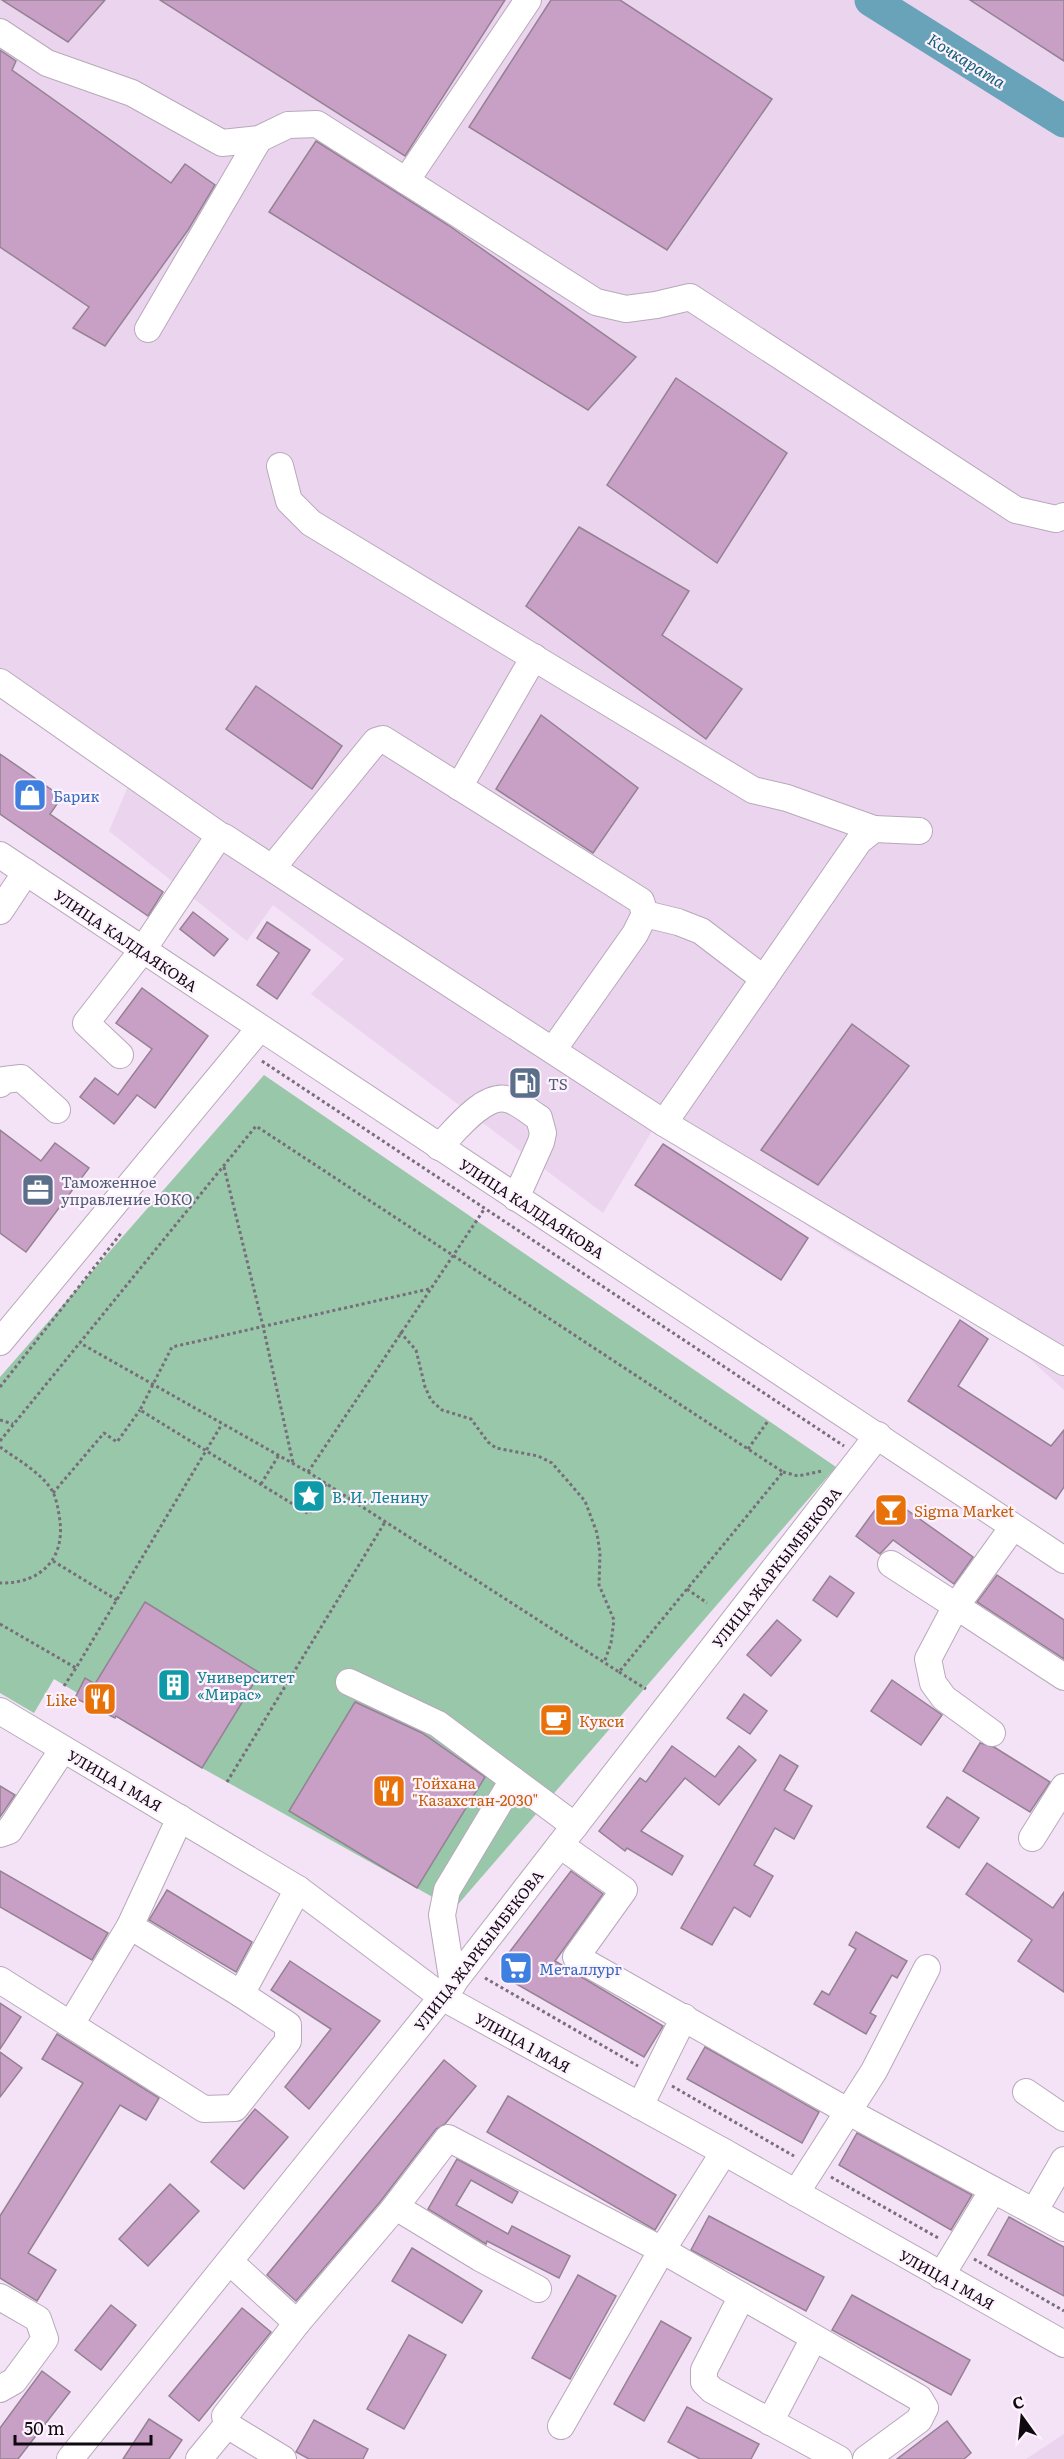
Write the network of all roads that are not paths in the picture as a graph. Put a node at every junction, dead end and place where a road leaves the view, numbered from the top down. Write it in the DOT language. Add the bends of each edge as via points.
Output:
graph roads {
  1 [pos="528,0"];
  2 [pos="0,32"];
  3 [pos="259,139"];
  4 [pos="406,181"];
  5 [pos="148,329"];
  6 [pos="280,466"];
  7 [pos="1064,516"];
  8 [pos="534,657"];
  9 [pos="0,682"];
  10 [pos="459,787"];
  11 [pos="874,829"];
  12 [pos="919,831"];
  13 [pos="222,837"];
  14 [pos="0,855"];
  15 [pos="273,867"];
  16 [pos="26,872"];
  17 [pos="0,911"];
  18 [pos="645,914"];
  19 [pos="142,951"];
  20 [pos="764,979"];
  21 [pos="259,1029"];
  22 [pos="553,1050"];
  23 [pos="120,1055"];
  24 [pos="0,1084"];
  25 [pos="57,1110"];
  26 [pos="664,1123"];
  27 [pos="439,1148"];
  28 [pos="516,1198"];
  29 [pos="1,1339"];
  30 [pos="1064,1362"];
  31 [pos="878,1435"];
  32 [pos="1013,1527"];
  33 [pos="1064,1560"];
  34 [pos="891,1564"];
  35 [pos="956,1606"];
  36 [pos="1064,1677"];
  37 [pos="350,1682"];
  38 [pos="0,1711"];
  39 [pos="992,1733"];
  40 [pos="63,1749"];
  41 [pos="513,1780"];
  42 [pos="1064,1787"];
  43 [pos="180,1818"];
  44 [pos="0,1834"];
  45 [pos="568,1835"];
  46 [pos="1032,1838"];
  47 [pos="298,1889"];
  48 [pos="130,1926"];
  49 [pos="927,1968"];
  50 [pos="0,1980"];
  51 [pos="447,1991"];
  52 [pos="241,1994"];
  53 [pos="684,2017"];
  54 [pos="71,2025"];
  55 [pos="1026,2092"];
  56 [pos="640,2106"];
  57 [pos="849,2112"];
  58 [pos="1064,2118"];
  59 [pos="724,2152"];
  60 [pos="1064,2160"];
  61 [pos="993,2190"];
  62 [pos="796,2193"];
  63 [pos="396,2207"];
  64 [pos="1034,2212"];
  65 [pos="1064,2228"];
  66 [pos="662,2250"];
  67 [pos="230,2262"];
  68 [pos="941,2276"];
  69 [pos="538,2289"];
  70 [pos="0,2296"];
  71 [pos="741,2296"];
  72 [pos="297,2323"];
  73 [pos="814,2338"];
  74 [pos="1064,2344"];
  75 [pos="0,2389"];
  76 [pos="770,2422"];
  77 [pos="227,2425"];
  78 [pos="561,2426"];
  79 [pos="69,2459"];
  80 [pos="200,2459"];
  81 [pos="284,2459"];
  82 [pos="839,2459"];
  83 [pos="866,2459"];
  1 -- 4 [label="street"];
  2 -- 3 [label="street" via="47,63 132,93 222,143"];
  3 -- 4 [label="street" via="288,126 317,124"];
  3 -- 5 [label="street"];
  4 -- 7 [label="street" via="596,302 626,309 690,297 1016,510 1056,519"];
  6 -- 8 [label="street" via="289,501 311,523"];
  8 -- 10 [label="street"];
  8 -- 11 [label="street" via="753,790"];
  9 -- 13 [label="street"];
  10 -- 15 [label="street" via="379,739"];
  10 -- 18 [label="street" via="640,901"];
  11 -- 12 [label="street"];
  11 -- 20 [label="street" via="859,841"];
  13 -- 15 [label="street"];
  13 -- 19 [label="street"];
  14 -- 16 [label="street, УЛИЦА КАЛДАЯКОВА"];
  15 -- 22 [label="street"];
  16 -- 17 [label="street"];
  16 -- 19 [label="street, УЛИЦА КАЛДАЯКОВА"];
  18 -- 20 [label="street" via="701,931"];
  18 -- 22 [label="street"];
  19 -- 21 [label="street, УЛИЦА КАЛДАЯКОВА"];
  19 -- 23 [label="street" via="86,1023"];
  20 -- 26 [label="street"];
  21 -- 27 [label="street, УЛИЦА КАЛДАЯКОВА"];
  21 -- 29 [label="street"];
  22 -- 26 [label="street"];
  24 -- 25 [label="street" via="21,1078"];
  26 -- 30 [label="street"];
  27 -- 28 [label="street, УЛИЦА КАЛДАЯКОВА"];
  27 -- 28 [label="street" via="483,1104 494,1099 513,1101 539,1118 543,1133"];
  28 -- 31 [label="street, УЛИЦА КАЛДАЯКОВА"];
  31 -- 32 [label="street, УЛИЦА КАЛДАЯКОВА"];
  31 -- 45 [label="street, УЛИЦА ЖАРКЫМБЕКОВА"];
  32 -- 33 [label="street, УЛИЦА КАЛДАЯКОВА"];
  32 -- 35 [label="street"];
  34 -- 35 [label="street"];
  35 -- 36 [label="street"];
  35 -- 39 [label="street" via="928,1659 933,1683 944,1698"];
  37 -- 41 [label="street" via="438,1724"];
  38 -- 40 [label="street, УЛИЦА 1 МАЯ"];
  40 -- 43 [label="street, УЛИЦА 1 МАЯ"];
  40 -- 44 [label="street" via="9,1831"];
  41 -- 45 [label="street"];
  41 -- 51 [label="street" via="447,1890 441,1915"];
  42 -- 46 [label="street"];
  43 -- 47 [label="street, УЛИЦА 1 МАЯ"];
  43 -- 48 [label="street"];
  45 -- 51 [label="street, УЛИЦА ЖАРКЫМБЕКОВА"];
  45 -- 53 [label="street" via="624,1890 576,1957"];
  47 -- 51 [label="street, УЛИЦА 1 МАЯ"];
  47 -- 52 [label="street"];
  48 -- 52 [label="street"];
  48 -- 54 [label="street"];
  49 -- 57 [label="street"];
  50 -- 54 [label="street"];
  51 -- 56 [label="street, УЛИЦА 1 МАЯ"];
  51 -- 67 [label="street, УЛИЦА ЖАРКЫМБЕКОВА"];
  52 -- 54 [label="street" via="288,2025 288,2041 235,2108 204,2109"];
  53 -- 56 [label="street"];
  53 -- 57 [label="street"];
  55 -- 58 [label="street"];
  56 -- 59 [label="street, УЛИЦА 1 МАЯ"];
  57 -- 61 [label="street"];
  57 -- 62 [label="street"];
  59 -- 62 [label="street, УЛИЦА 1 МАЯ"];
  59 -- 66 [label="street"];
  60 -- 64 [label="street"];
  61 -- 64 [label="street"];
  61 -- 68 [label="street"];
  62 -- 68 [label="street, УЛИЦА 1 МАЯ"];
  63 -- 66 [label="street" via="448,2138"];
  63 -- 69 [label="street"];
  63 -- 72 [label="street"];
  64 -- 65 [label="street"];
  66 -- 71 [label="street"];
  66 -- 78 [label="street"];
  67 -- 72 [label="street"];
  67 -- 79 [label="street, УЛИЦА ЖАРКЫМБЕКОВА"];
  68 -- 74 [label="street, УЛИЦА 1 МАЯ"];
  70 -- 75 [label="street" via="39,2319 45,2339 14,2381"];
  71 -- 73 [label="street"];
  71 -- 76 [label="street" via="704,2370 704,2382"];
  72 -- 77 [label="street" via="225,2416"];
  73 -- 76 [label="street"];
  73 -- 83 [label="street" via="919,2398 925,2409 919,2420"];
  76 -- 82 [label="street"];
  77 -- 80 [label="street"];
  77 -- 81 [label="street"];
}
